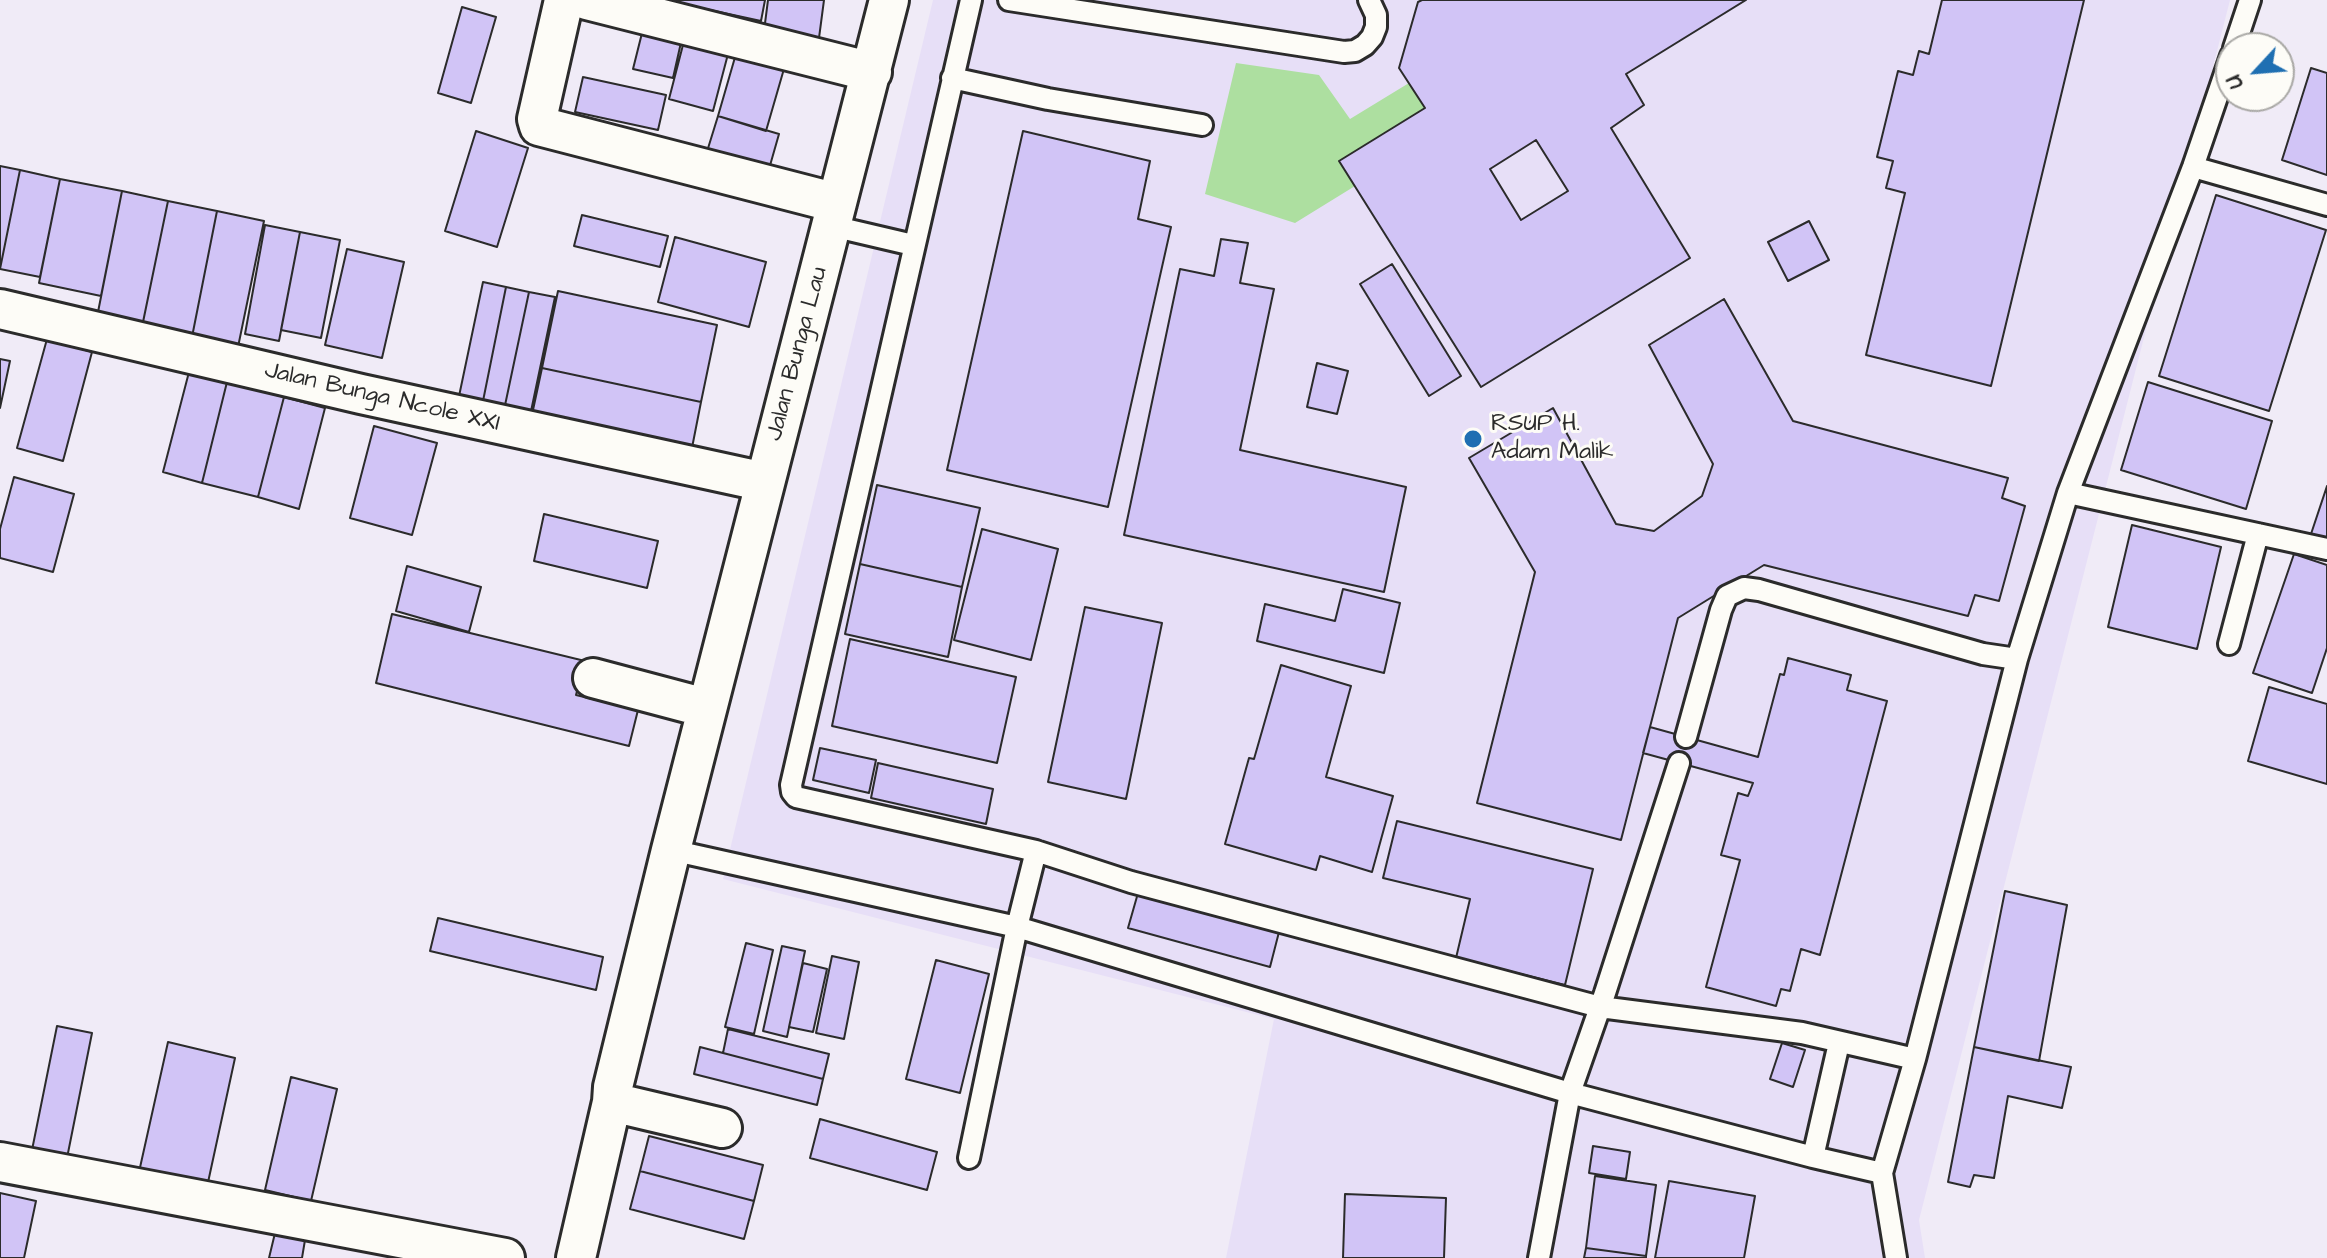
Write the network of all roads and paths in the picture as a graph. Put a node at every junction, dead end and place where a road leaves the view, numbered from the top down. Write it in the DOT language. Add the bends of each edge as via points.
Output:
graph roads {
  1 [pos="564,0"];
  2 [pos="587,0"];
  3 [pos="889,0"];
  4 [pos="971,0"];
  5 [pos="1009,0"];
  6 [pos="1369,0"];
  7 [pos="2250,0"];
  8 [pos="2239,32"];
  9 [pos="872,72"];
  10 [pos="952,78"];
  11 [pos="2215,103"];
  12 [pos="1202,125"];
  13 [pos="2193,167"];
  14 [pos="2327,205"];
  15 [pos="834,214"];
  16 [pos="913,245"];
  17 [pos="0,309"];
  18 [pos="765,482"];
  19 [pos="2068,493"];
  20 [pos="2258,534"];
  21 [pos="2327,549"];
  22 [pos="2229,644"];
  23 [pos="2017,659"];
  24 [pos="593,678"];
  25 [pos="706,708"];
  26 [pos="1686,737"];
  27 [pos="1679,763"];
  28 [pos="671,850"];
  29 [pos="1036,851"];
  30 [pos="1017,927"];
  31 [pos="1600,1007"];
  32 [pos="1839,1043"];
  33 [pos="1915,1059"];
  34 [pos="1570,1093"];
  35 [pos="612,1102"];
  36 [pos="722,1128"];
  37 [pos="1813,1157"];
  38 [pos="969,1158"];
  39 [pos="0,1162"];
  40 [pos="1882,1173"];
  41 [pos="505,1258"];
  42 [pos="576,1258"];
  43 [pos="1539,1258"];
  44 [pos="1896,1258"];
  1 -- 15 [label="street" via="539,126"];
  2 -- 9 [label="street"];
  3 -- 9 [label="street, Jalan Bunga Lau"];
  4 -- 10 [label="lane"];
  5 -- 6 [label="lane" via="1344,52 1355,51 1372,37 1376,15"];
  7 -- 8 [label="lane"];
  9 -- 15 [label="street, Jalan Bunga Lau"];
  10 -- 12 [label="lane"];
  10 -- 16 [label="lane"];
  11 -- 13 [label="lane"];
  13 -- 14 [label="lane"];
  13 -- 19 [label="lane"];
  15 -- 16 [label="lane"];
  15 -- 18 [label="street, Jalan Bunga Lau"];
  16 -- 29 [label="lane" via="792,792"];
  17 -- 18 [label="street, Jalan Bunga Ncole XXI"];
  18 -- 25 [label="street, Jalan Bunga Lau"];
  19 -- 20 [label="lane"];
  19 -- 23 [label="lane"];
  20 -- 21 [label="lane"];
  20 -- 22 [label="lane"];
  23 -- 26 [label="lane" via="1744,588 1727,596 1721,610"];
  23 -- 33 [label="lane"];
  24 -- 25 [label="street"];
  25 -- 28 [label="street, Jalan Bunga Lau"];
  27 -- 31 [label="lane"];
  28 -- 30 [label="lane"];
  28 -- 35 [label="street, Jalan Bunga Lau"];
  29 -- 30 [label="lane"];
  29 -- 31 [label="lane" via="1131,882"];
  30 -- 34 [label="lane"];
  30 -- 38 [label="lane"];
  31 -- 32 [label="lane" via="1802,1033"];
  31 -- 34 [label="lane"];
  32 -- 33 [label="lane"];
  32 -- 37 [label="lane"];
  33 -- 40 [label="lane"];
  34 -- 37 [label="lane"];
  34 -- 43 [label="lane"];
  35 -- 36 [label="street"];
  35 -- 42 [label="street, Jalan Bunga Lau"];
  37 -- 40 [label="lane"];
  39 -- 41 [label="street"];
  40 -- 44 [label="lane"];
}
